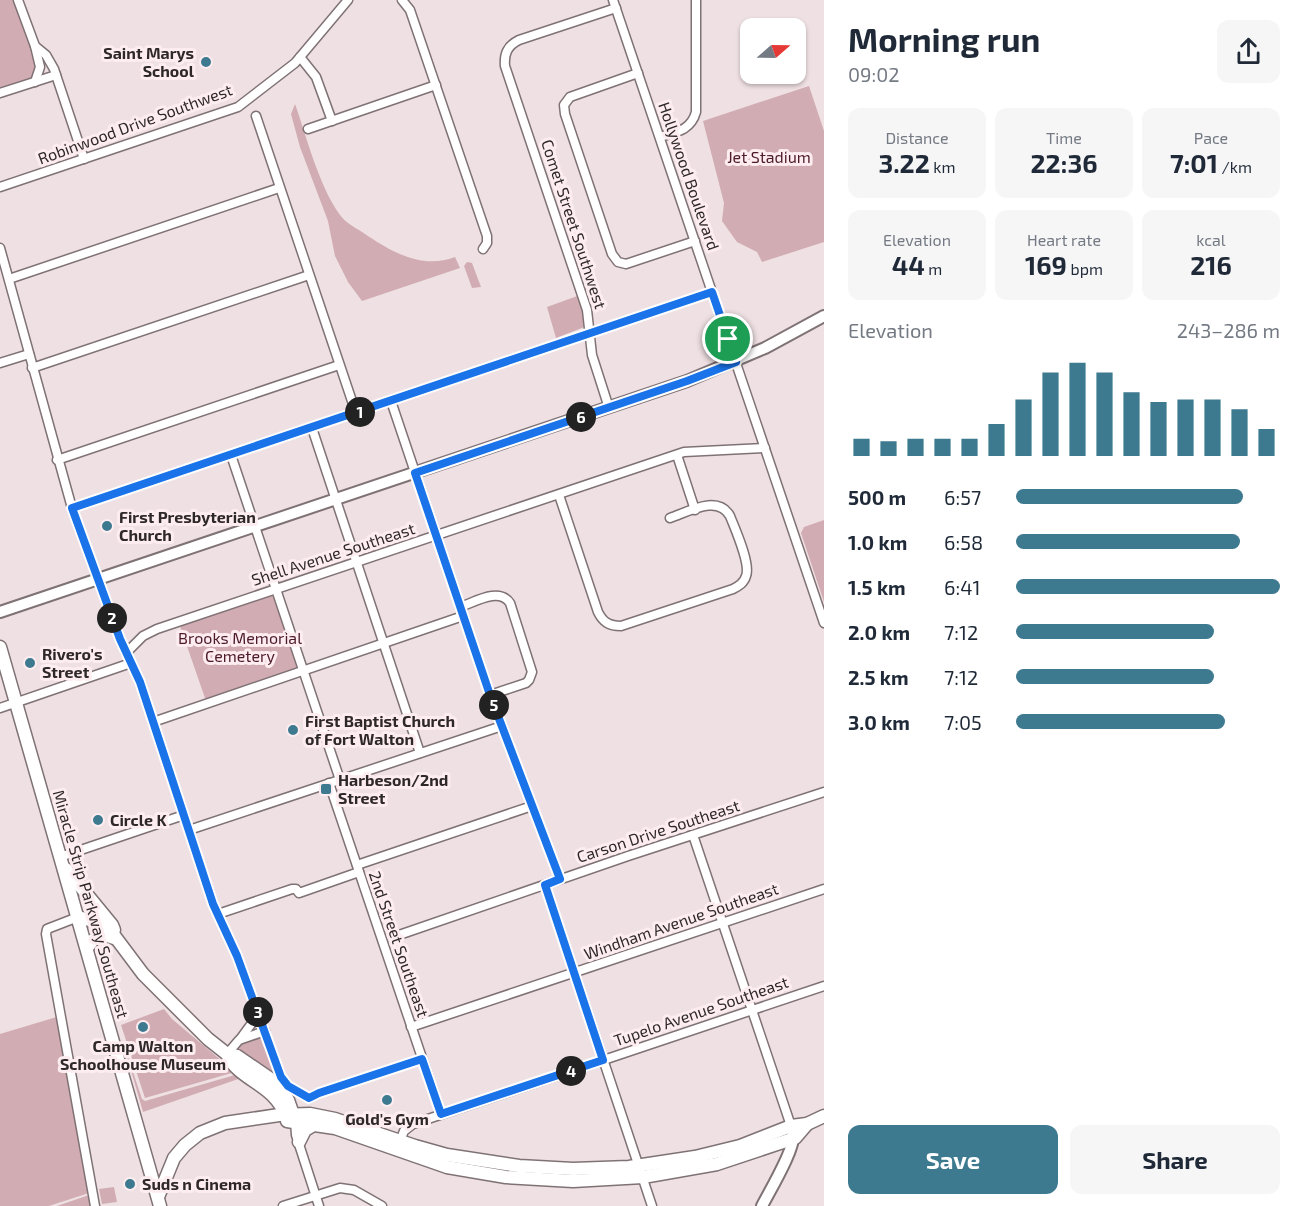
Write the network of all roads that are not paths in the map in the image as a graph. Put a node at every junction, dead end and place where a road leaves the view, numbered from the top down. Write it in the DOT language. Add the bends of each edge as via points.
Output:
graph roads {
  1 [pos="18,0"];
  2 [pos="348,0"];
  3 [pos="402,0"];
  4 [pos="696,0"];
  5 [pos="615,4"];
  6 [pos="35,46"];
  7 [pos="300,57"];
  8 [pos="638,74"];
  9 [pos="56,75"];
  10 [pos="35,82"];
  11 [pos="436,86"];
  12 [pos="0,93"];
  13 [pos="256,116"];
  14 [pos="332,121"];
  15 [pos="308,129"];
  16 [pos="660,137"];
  17 [pos="84,159"];
  18 [pos="0,188"];
  19 [pos="279,188"];
  20 [pos="695,241"];
  21 [pos="0,248"];
  22 [pos="483,249"];
  23 [pos="309,275"];
  24 [pos="9,279"];
  25 [pos="712,292"];
  26 [pos="824,316"];
  27 [pos="590,333"];
  28 [pos="29,354"];
  29 [pos="736,362"];
  30 [pos="0,363"];
  31 [pos="339,365"];
  32 [pos="32,368"];
  33 [pos="391,402"];
  34 [pos="609,408"];
  35 [pos="356,413"];
  36 [pos="312,428"];
  37 [pos="765,448"];
  38 [pos="231,455"];
  39 [pos="677,455"];
  40 [pos="57,460"];
  41 [pos="415,473"];
  42 [pos="559,495"];
  43 [pos="335,500"];
  44 [pos="72,508"];
  45 [pos="695,510"];
  46 [pos="670,518"];
  47 [pos="255,527"];
  48 [pos="437,536"];
  49 [pos="356,562"];
  50 [pos="98,579"];
  51 [pos="276,589"];
  52 [pos="462,611"];
  53 [pos="0,612"];
  54 [pos="824,623"];
  55 [pos="383,644"];
  56 [pos="0,646"];
  57 [pos="126,652"];
  58 [pos="131,663"];
  59 [pos="304,671"];
  60 [pos="490,695"];
  61 [pos="16,702"];
  62 [pos="0,708"];
  63 [pos="153,722"];
  64 [pos="502,726"];
  65 [pos="420,753"];
  66 [pos="340,780"];
  67 [pos="329,783"];
  68 [pos="824,792"];
  69 [pos="532,806"];
  70 [pos="184,815"];
  71 [pos="189,830"];
  72 [pos="693,835"];
  73 [pos="62,861"];
  74 [pos="358,869"];
  75 [pos="560,879"];
  76 [pos="545,885"];
  77 [pos="824,889"];
  78 [pos="218,914"];
  79 [pos="78,917"];
  80 [pos="722,923"];
  81 [pos="399,935"];
  82 [pos="118,940"];
  83 [pos="87,948"];
  84 [pos="574,973"];
  85 [pos="824,986"];
  86 [pos="254,1004"];
  87 [pos="752,1010"];
  88 [pos="411,1027"];
  89 [pos="265,1031"];
  90 [pos="239,1040"];
  91 [pos="228,1054"];
  92 [pos="422,1059"];
  93 [pos="603,1060"];
  94 [pos="274,1095"];
  95 [pos="441,1114"];
  96 [pos="824,1116"];
  97 [pos="263,1118"];
  98 [pos="291,1118"];
  99 [pos="315,1124"];
  100 [pos="793,1132"];
  101 [pos="298,1138"];
  102 [pos="398,1146"];
  103 [pos="641,1171"];
  104 [pos="316,1195"];
  105 [pos="159,1202"];
  106 [pos="95,1206"];
  107 [pos="283,1206"];
  108 [pos="320,1206"];
  109 [pos="382,1206"];
  110 [pos="652,1206"];
  111 [pos="762,1206"];
  1 -- 6 [label="street"];
  2 -- 7 [label="street, Robinwood Drive Southwest"];
  3 -- 11 [label="street" via="410,10"];
  4 -- 16 [label="street" via="696,112 687,128"];
  5 -- 8 [label="street, Hollywood Boulevard"];
  5 -- 27 [label="street, Comet Street Southwest" via="519,40 506,51 505,66 588,310"];
  6 -- 9 [label="street" via="46,55"];
  6 -- 10 [label="street" via="40,67"];
  7 -- 14 [label="street" via="316,77"];
  7 -- 17 [label="street, Robinwood Drive Southwest" via="238,106"];
  8 -- 16 [label="street, Hollywood Boulevard"];
  8 -- 20 [label="street" via="570,96 564,105 604,231 615,260 622,264"];
  9 -- 10 [label="street"];
  9 -- 17 [label="street"];
  10 -- 12 [label="street"];
  11 -- 14 [label="street"];
  11 -- 22 [label="street" via="487,236"];
  13 -- 19 [label="street"];
  14 -- 15 [label="street"];
  16 -- 20 [label="street, Hollywood Boulevard"];
  17 -- 18 [label="street, Robinwood Drive Southwest"];
  19 -- 23 [label="street"];
  19 -- 24 [label="street"];
  20 -- 25 [label="street, Hollywood Boulevard"];
  21 -- 24 [label="street"];
  23 -- 31 [label="street"];
  23 -- 32 [label="street"];
  24 -- 28 [label="street"];
  25 -- 27 [label="street"];
  25 -- 29 [label="street, Hollywood Boulevard"];
  26 -- 29 [label="main road"];
  27 -- 33 [label="street"];
  27 -- 34 [label="street, Comet Street Southwest" via="592,355"];
  28 -- 30 [label="street"];
  28 -- 32 [label="street"];
  29 -- 34 [label="main road"];
  29 -- 37 [label="street, Hollywood Boulevard"];
  31 -- 35 [label="street"];
  31 -- 40 [label="street"];
  32 -- 40 [label="street"];
  33 -- 35 [label="street"];
  33 -- 41 [label="street"];
  34 -- 41 [label="main road"];
  35 -- 36 [label="street"];
  36 -- 38 [label="street"];
  36 -- 43 [label="street"];
  37 -- 39 [label="street, Shell Avenue Southeast"];
  37 -- 54 [label="street, Hollywood Boulevard"];
  38 -- 44 [label="street"];
  38 -- 47 [label="street"];
  39 -- 42 [label="street, Shell Avenue Southeast"];
  39 -- 45 [label="street"];
  40 -- 44 [label="street"];
  41 -- 43 [label="main road"];
  41 -- 48 [label="street"];
  42 -- 45 [label="street" via="598,612 605,623 614,626 733,589 745,579 746,564 728,512 713,504"];
  42 -- 48 [label="street, Shell Avenue Southeast"];
  43 -- 47 [label="main road"];
  43 -- 49 [label="street"];
  44 -- 50 [label="street"];
  45 -- 46 [label="street"];
  47 -- 50 [label="main road"];
  47 -- 51 [label="street"];
  48 -- 49 [label="street, Shell Avenue Southeast"];
  48 -- 52 [label="street"];
  49 -- 51 [label="street, Shell Avenue Southeast"];
  49 -- 55 [label="street"];
  50 -- 53 [label="main road"];
  50 -- 57 [label="street"];
  51 -- 57 [label="street, Shell Avenue Southeast" via="157,629"];
  51 -- 59 [label="street"];
  52 -- 55 [label="street"];
  52 -- 60 [label="street"];
  52 -- 60 [label="street" via="496,595 510,603 532,672 526,683"];
  55 -- 59 [label="street"];
  55 -- 65 [label="street"];
  56 -- 61 [label="highway, Miracle Strip Parkway Southeast"];
  57 -- 58 [label="street"];
  58 -- 61 [label="street"];
  58 -- 63 [label="street"];
  59 -- 63 [label="street"];
  59 -- 66 [label="street"];
  60 -- 64 [label="street"];
  61 -- 62 [label="street"];
  61 -- 73 [label="highway, Miracle Strip Parkway Southeast"];
  63 -- 70 [label="street"];
  64 -- 65 [label="street"];
  64 -- 69 [label="street"];
  65 -- 66 [label="street"];
  66 -- 67 [label="street"];
  67 -- 71 [label="street"];
  67 -- 74 [label="street, 2nd Street Southeast"];
  68 -- 72 [label="street, Carson Drive Southeast"];
  69 -- 74 [label="street"];
  69 -- 75 [label="street"];
  70 -- 71 [label="street"];
  70 -- 73 [label="street"];
  71 -- 78 [label="street"];
  72 -- 75 [label="street, Carson Drive Southeast"];
  72 -- 80 [label="street"];
  73 -- 79 [label="highway, Miracle Strip Parkway Southeast"];
  73 -- 82 [label="highway" via="112,925"];
  74 -- 78 [label="street" via="299,893 292,889"];
  74 -- 88 [label="street, 2nd Street Southeast"];
  75 -- 76 [label="street, Carson Drive Southeast"];
  76 -- 81 [label="street, Carson Drive Southeast"];
  76 -- 84 [label="street"];
  77 -- 80 [label="street, Windham Avenue Southeast"];
  78 -- 86 [label="street"];
  79 -- 82 [label="highway" via="101,924"];
  79 -- 83 [label="highway, Miracle Strip Parkway Southeast"];
  79 -- 106 [label="street" via="51,926 46,934"];
  80 -- 84 [label="street, Windham Avenue Southeast"];
  80 -- 87 [label="street"];
  82 -- 83 [label="highway" via="101,934"];
  82 -- 91 [label="highway" via="162,994"];
  83 -- 105 [label="highway, Miracle Strip Parkway Southeast"];
  84 -- 88 [label="street, Windham Avenue Southeast"];
  84 -- 93 [label="street"];
  85 -- 87 [label="street, Tupelo Avenue Southeast"];
  86 -- 89 [label="street"];
  86 -- 90 [label="street" via="252,1023"];
  87 -- 93 [label="street, Tupelo Avenue Southeast"];
  87 -- 100 [label="street"];
  88 -- 92 [label="street, 2nd Street Southeast"];
  89 -- 90 [label="street"];
  89 -- 92 [label="street" via="284,1083 309,1098"];
  90 -- 91 [label="street"];
  91 -- 94 [label="highway" via="231,1064"];
  91 -- 98 [label="highway" via="275,1082 288,1100"];
  92 -- 95 [label="street, 2nd Street Southeast"];
  93 -- 95 [label="street, Tupelo Avenue Southeast"];
  93 -- 103 [label="street"];
  94 -- 97 [label="highway" via="272,1108"];
  94 -- 98 [label="highway"];
  95 -- 102 [label="street, Tupelo Avenue Southeast" via="408,1127"];
  96 -- 100 [label="highway"];
  97 -- 98 [label="highway"];
  97 -- 105 [label="highway" via="216,1126 191,1139 174,1158"];
  98 -- 99 [label="highway"];
  98 -- 101 [label="street"];
  98 -- 102 [label="highway" via="310,1114 335,1119"];
  99 -- 101 [label="highway"];
  99 -- 102 [label="highway"];
  100 -- 103 [label="highway"];
  100 -- 111 [label="main road" via="785,1163"];
  101 -- 104 [label="street"];
  102 -- 103 [label="highway" via="517,1166"];
  103 -- 110 [label="street"];
  104 -- 107 [label="street"];
  104 -- 108 [label="street"];
  104 -- 109 [label="street" via="348,1188"];
}
